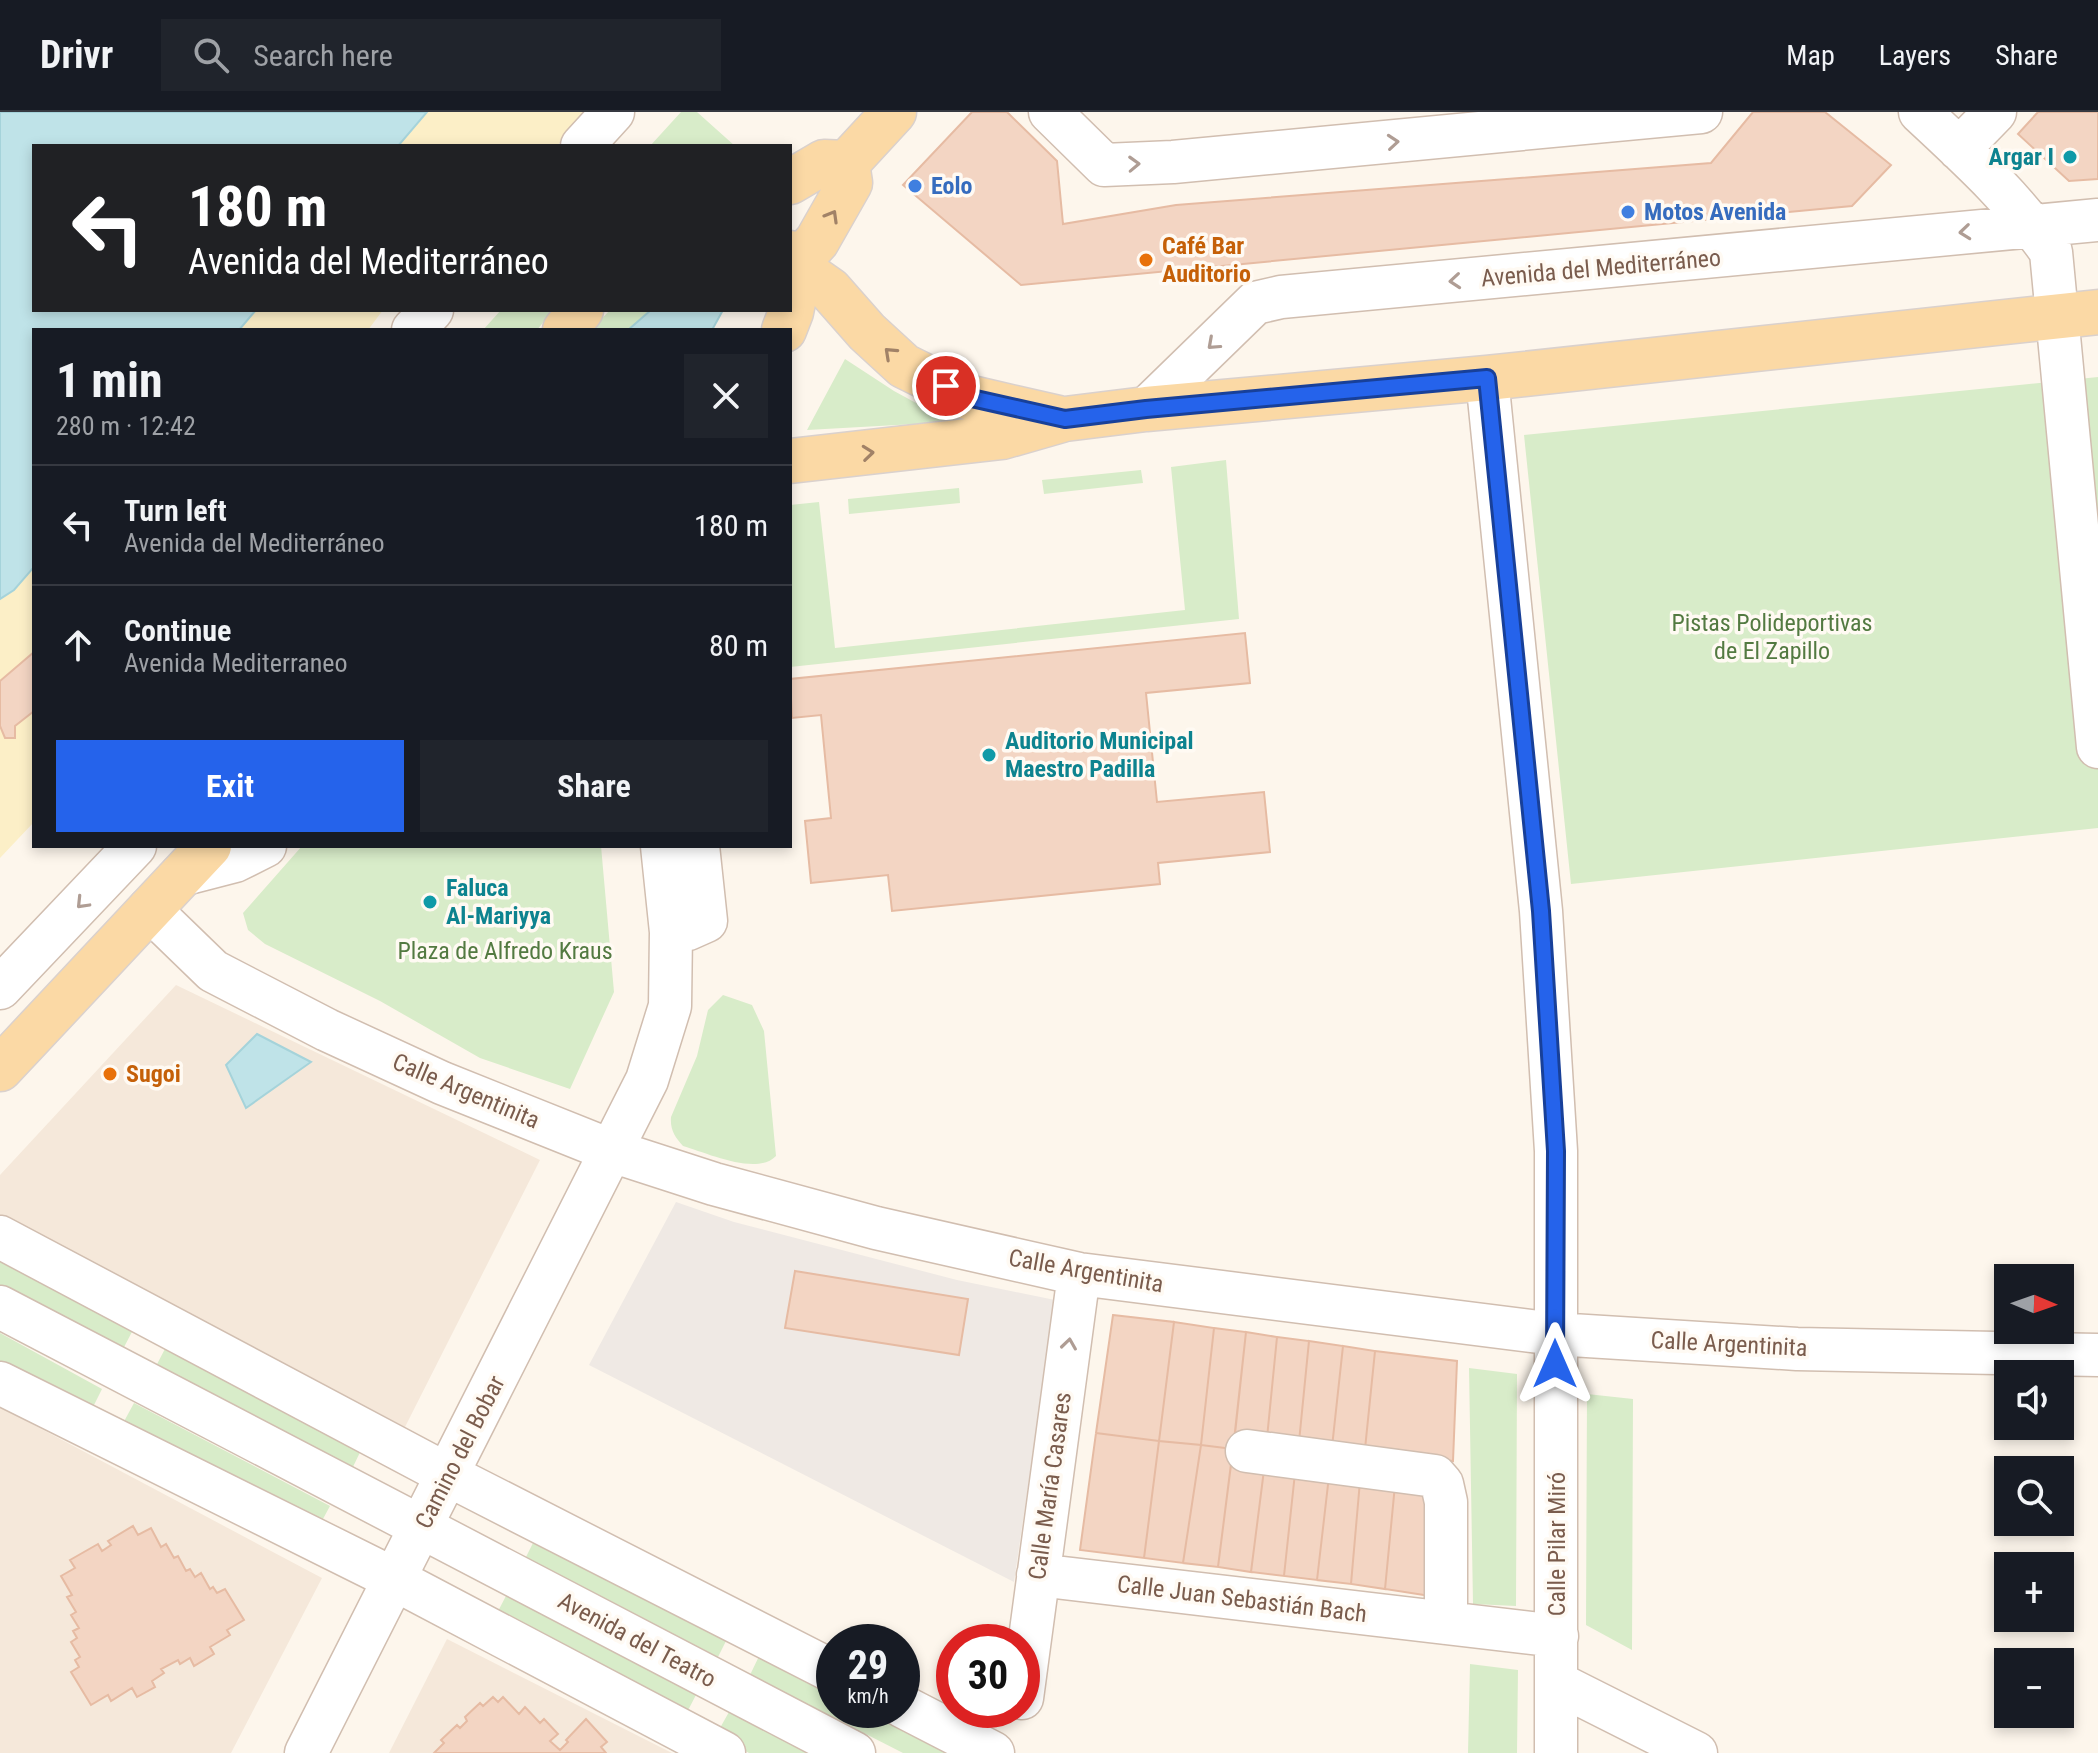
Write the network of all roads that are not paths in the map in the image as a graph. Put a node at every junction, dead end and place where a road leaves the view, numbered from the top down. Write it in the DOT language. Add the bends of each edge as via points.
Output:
graph roads {
  1 [pos="613,112"];
  2 [pos="894,112"];
  3 [pos="1050,112"];
  4 [pos="1701,112"];
  5 [pos="1920,112"];
  6 [pos="1995,112"];
  7 [pos="584,144"];
  8 [pos="1959,149"];
  9 [pos="847,163"];
  10 [pos="792,181"];
  11 [pos="2098,220"];
  12 [pos="2033,226"];
  13 [pos="796,261"];
  14 [pos="792,302"];
  15 [pos="430,312"];
  16 [pos="579,312"];
  17 [pos="2078,314"];
  18 [pos="415,328"];
  19 [pos="567,328"];
  20 [pos="1487,378"];
  21 [pos="1146,409"];
  22 [pos="1065,419"];
  23 [pos="792,461"];
  24 [pos="2095,666"];
  25 [pos="2098,747"];
  26 [pos="133,848"];
  27 [pos="261,848"];
  28 [pos="662,848"];
  29 [pos="698,848"];
  30 [pos="195,860"];
  31 [pos="149,909"];
  32 [pos="671,932"];
  33 [pos="0,988"];
  34 [pos="0,1069"];
  35 [pos="612,1151"];
  36 [pos="0,1237"];
  37 [pos="1079,1274"];
  38 [pos="0,1307"];
  39 [pos="1555,1334"];
  40 [pos="2098,1355"];
  41 [pos="0,1383"];
  42 [pos="1247,1451"];
  43 [pos="448,1475"];
  44 [pos="421,1527"];
  45 [pos="1038,1575"];
  46 [pos="394,1579"];
  47 [pos="1446,1623"];
  48 [pos="1032,1624"];
  49 [pos="1557,1636"];
  50 [pos="816,1663"];
  51 [pos="1557,1683"];
  52 [pos="920,1715"];
  53 [pos="1018,1728"];
  54 [pos="306,1753"];
  55 [pos="724,1753"];
  56 [pos="854,1753"];
  57 [pos="993,1753"];
  58 [pos="1015,1753"];
  59 [pos="1556,1753"];
  60 [pos="1696,1753"];
  1 -- 7 [label="street"];
  2 -- 9 [label="main road"];
  3 -- 4 [label="street, one-way" via="1104,165"];
  5 -- 8 [label="street"];
  6 -- 8 [label="street"];
  8 -- 12 [label="street"];
  9 -- 10 [label="main road" via="824,162"];
  13 -- 9 [label="main road, one-way" via="817,241 850,183"];
  11 -- 12 [label="street, Avenida del Mediterráneo"];
  12 -- 17 [label="street" via="2051,252"];
  12 -- 21 [label="street, Avenida del Mediterráneo, one-way" via="1281,297 1255,303"];
  13 -- 14 [label="main road"];
  22 -- 13 [label="main road, one-way" via="967,397 904,366"];
  15 -- 18 [label="street"];
  16 -- 19 [label="main road"];
  17 -- 20 [label="main road"];
  17 -- 24 [label="street"];
  20 -- 21 [label="main road"];
  20 -- 39 [label="street, Calle Pilar Miró" via="1541,911 1556,1151"];
  21 -- 22 [label="main road"];
  23 -- 22 [label="main road, one-way" via="1002,437"];
  24 -- 25 [label="street"];
  26 -- 33 [label="street, one-way"];
  27 -- 30 [label="street" via="235,861"];
  28 -- 32 [label="street"];
  29 -- 32 [label="street" via="706,921"];
  30 -- 31 [label="main road"];
  31 -- 34 [label="main road"];
  31 -- 35 [label="street, Calle Argentinita" via="213,971 427,1076"];
  32 -- 35 [label="street" via="670,1006 647,1080"];
  35 -- 37 [label="street, Calle Argentinita" via="876,1228"];
  35 -- 43 [label="street, Camino del Bobar"];
  36 -- 43 [label="street"];
  37 -- 39 [label="street, Calle Argentinita"];
  45 -- 37 [label="street, Calle María Casares, one-way"];
  38 -- 44 [label="street, Avenida del Teatro"];
  39 -- 40 [label="street, Calle Argentinita" via="1797,1349"];
  39 -- 49 [label="street, Calle Pilar Miró"];
  41 -- 46 [label="street"];
  42 -- 47 [label="street" via="1435,1476 1446,1502"];
  43 -- 44 [label="street, Camino del Bobar"];
  43 -- 50 [label="street"];
  44 -- 46 [label="street, Camino del Bobar"];
  44 -- 56 [label="street, Avenida del Teatro"];
  45 -- 47 [label="street, Calle Juan Sebastián Bach"];
  45 -- 48 [label="street, Calle María Casares"];
  46 -- 54 [label="street, Camino del Bobar"];
  46 -- 55 [label="street"];
  47 -- 49 [label="street, Calle Juan Sebastián Bach"];
  49 -- 51 [label="street, Calle Pilar Miró"];
  51 -- 59 [label="street, Calle Pilar Miró"];
  51 -- 60 [label="street"];
  52 -- 57 [label="street"];
  53 -- 58 [label="street"];
}
